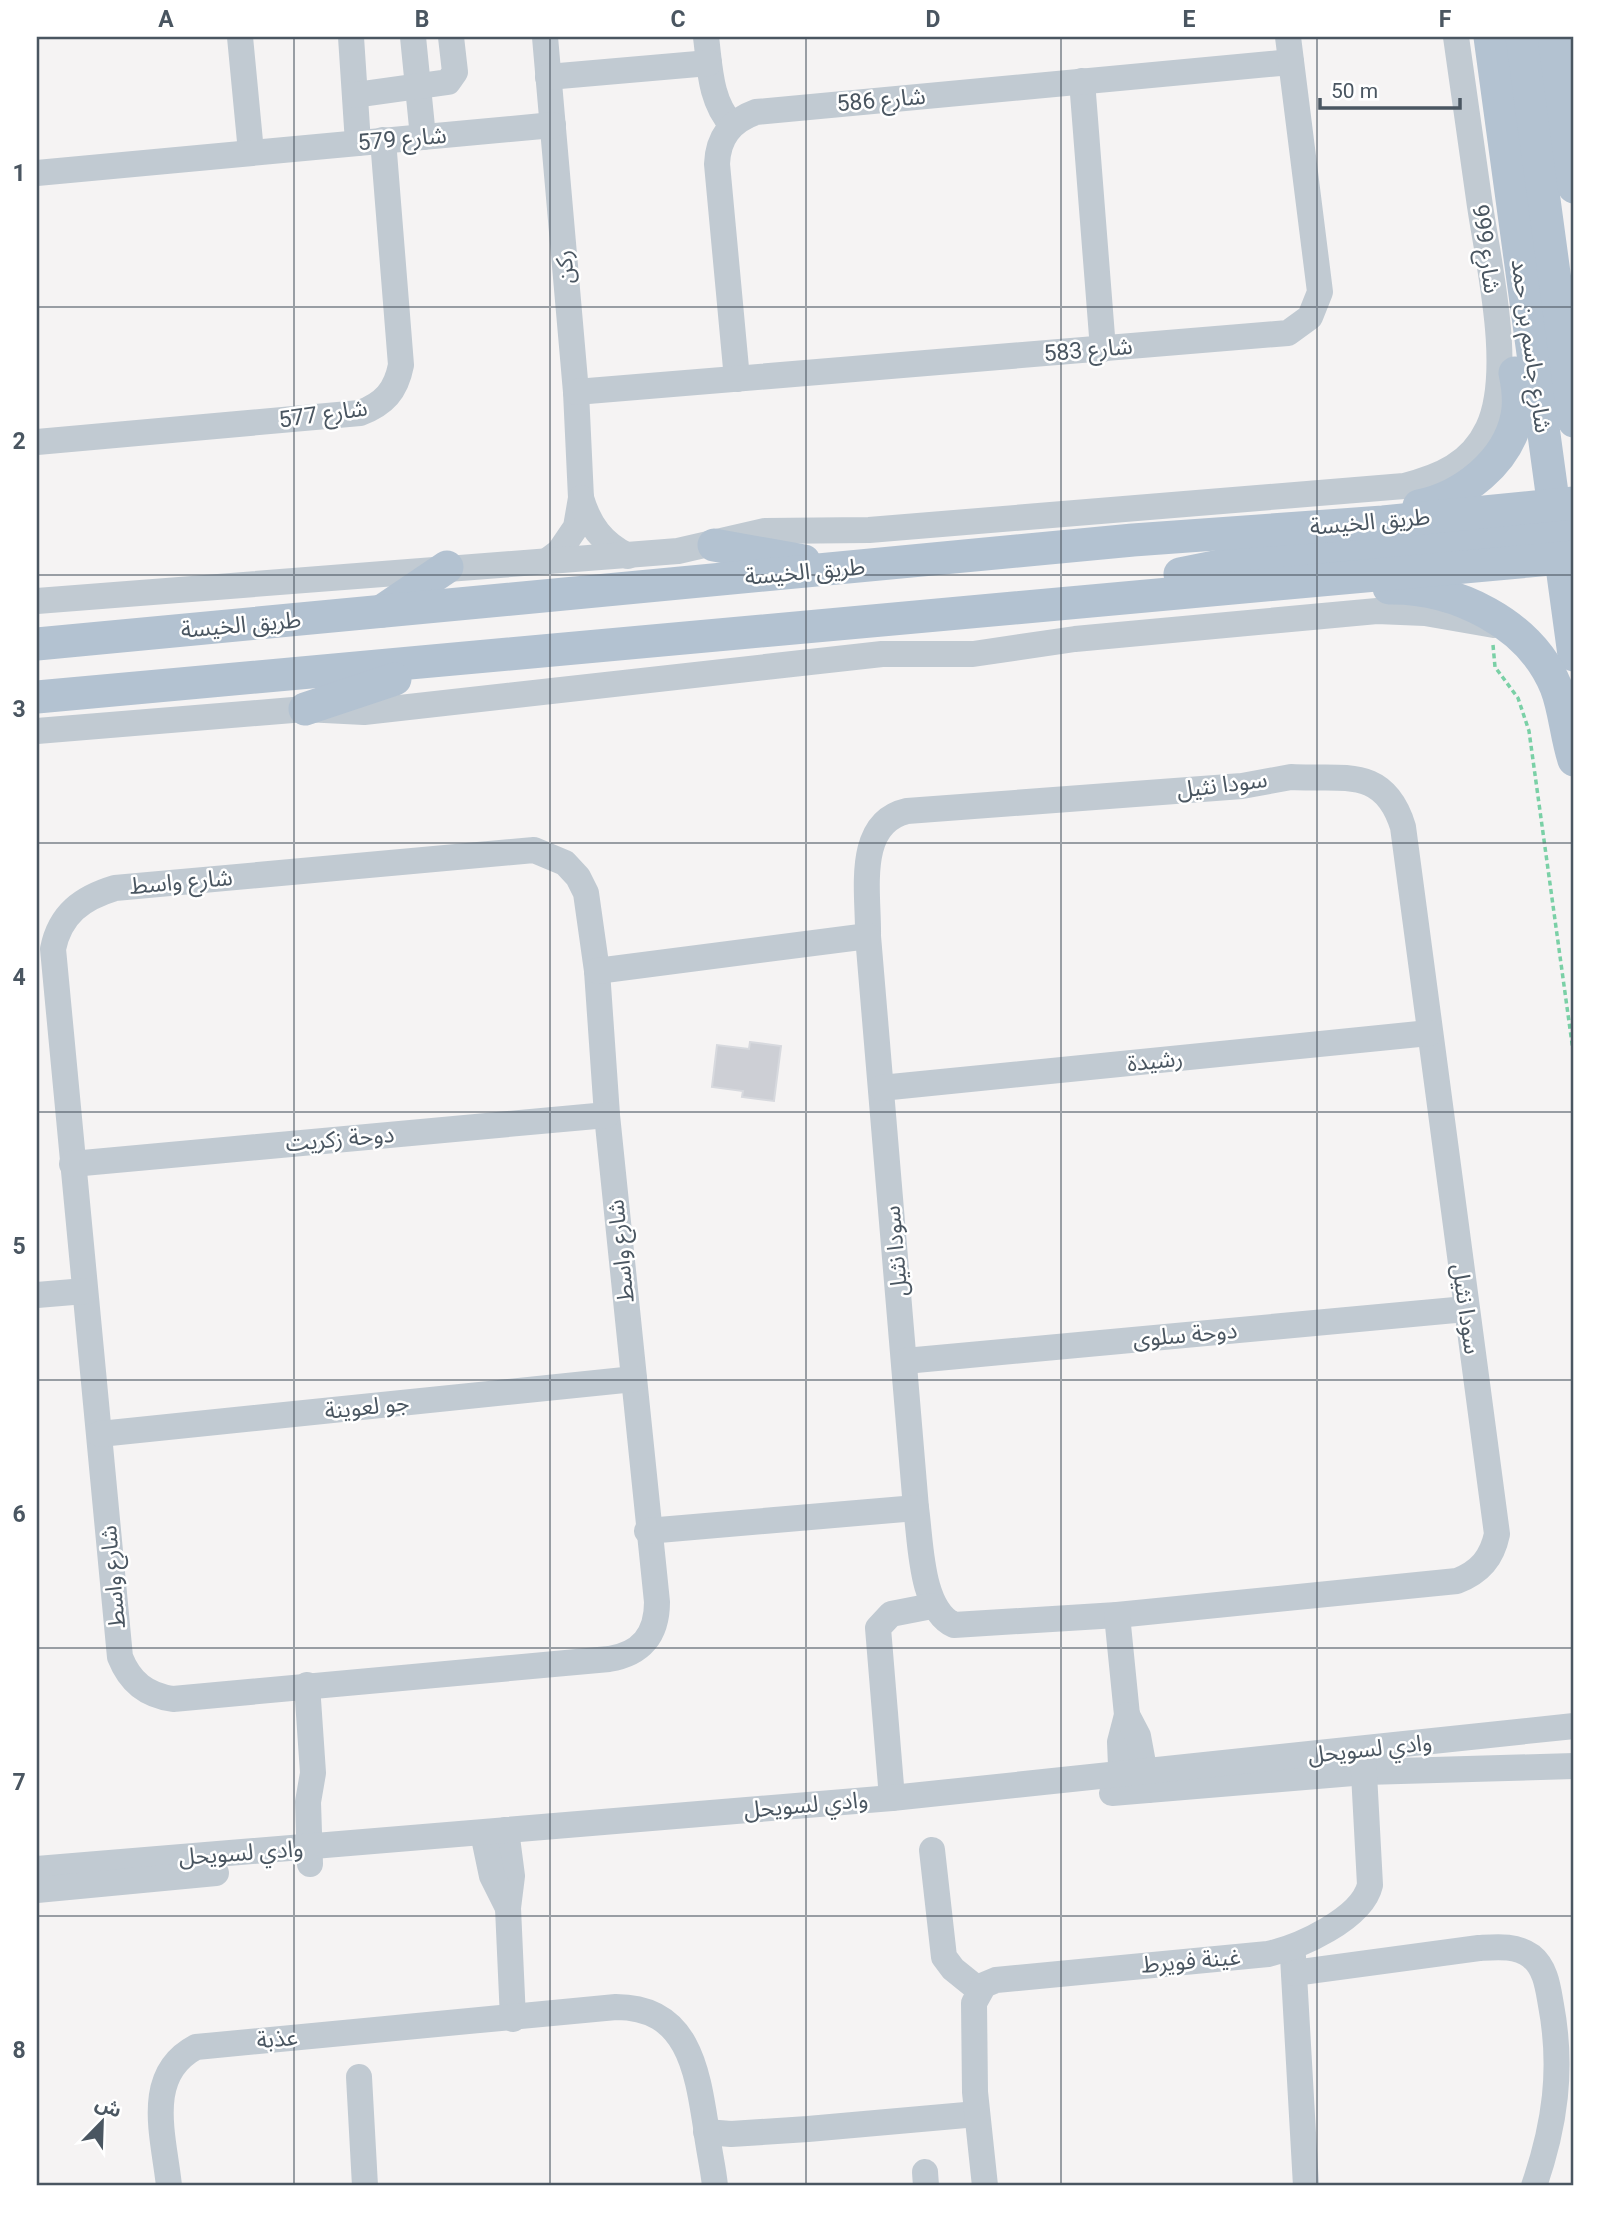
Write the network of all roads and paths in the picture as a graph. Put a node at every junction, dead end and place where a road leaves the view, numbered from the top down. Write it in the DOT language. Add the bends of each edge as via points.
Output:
graph roads {
  1 [pos="240,37"];
  2 [pos="351,37"];
  3 [pos="413,37"];
  4 [pos="451,37"];
  5 [pos="545,37"];
  6 [pos="1456,37"];
  7 [pos="1490,37"];
  8 [pos="1522,37"];
  9 [pos="1554,37"];
  10 [pos="1289,49"];
  11 [pos="708,50"];
  12 [pos="548,77"];
  13 [pos="1082,81"];
  14 [pos="418,88"];
  15 [pos="355,95"];
  16 [pos="552,125"];
  17 [pos="732,125"];
  18 [pos="423,137"];
  19 [pos="370,141"];
  20 [pos="251,152"];
  21 [pos="37,173"];
  22 [pos="1574,187"];
  23 [pos="1524,291"];
  24 [pos="1103,349"];
  25 [pos="737,379"];
  26 [pos="576,392"];
  27 [pos="1574,421"];
  28 [pos="37,442"];
  29 [pos="1470,456"];
  30 [pos="581,498"];
  31 [pos="1383,522"];
  32 [pos="1568,529"];
  33 [pos="714,545"];
  34 [pos="628,555"];
  35 [pos="547,561"];
  36 [pos="447,567"];
  37 [pos="851,569"];
  38 [pos="1324,580"];
  39 [pos="37,601"];
  40 [pos="1070,603"];
  41 [pos="381,612"];
  42 [pos="1500,633"];
  43 [pos="37,644"];
  44 [pos="1574,655"];
  45 [pos="447,660"];
  46 [pos="37,697"];
  47 [pos="305,709"];
  48 [pos="37,731"];
  49 [pos="1574,760"];
  50 [pos="868,936"];
  51 [pos="597,971"];
  52 [pos="1429,1033"];
  53 [pos="1574,1058"];
  54 [pos="881,1088"];
  55 [pos="607,1115"];
  56 [pos="72,1164"];
  57 [pos="85,1291"];
  58 [pos="37,1295"];
  59 [pos="1466,1309"];
  60 [pos="905,1361"];
  61 [pos="634,1379"];
  62 [pos="100,1434"];
  63 [pos="916,1508"];
  64 [pos="647,1531"];
  65 [pos="932,1606"];
  66 [pos="1117,1615"];
  67 [pos="307,1685"];
  68 [pos="1574,1726"];
  69 [pos="1364,1761"];
  70 [pos="1574,1766"];
  71 [pos="1134,1782"];
  72 [pos="892,1798"];
  73 [pos="496,1840"];
  74 [pos="932,1850"];
  75 [pos="319,1855"];
  76 [pos="37,1869"];
  77 [pos="37,1890"];
  78 [pos="1293,1961"];
  79 [pos="979,1990"];
  80 [pos="513,2019"];
  81 [pos="359,2077"];
  82 [pos="977,2113"];
  83 [pos="706,2132"];
  84 [pos="169,2186"];
  85 [pos="365,2186"];
  86 [pos="715,2186"];
  87 [pos="985,2186"];
  88 [pos="1306,2186"];
  89 [pos="1534,2186"];
  1 -- 20 [label="street"];
  2 -- 15 [label="street"];
  3 -- 14 [label="street"];
  4 -- 14 [label="street" via="453,78"];
  5 -- 12 [label="street, ركن"];
  6 -- 29 [label="street, شارع 999" via="1500,369 1495,411"];
  7 -- 23 [label="main road, شارع جاسم بن حمد"];
  8 -- 27 [label="main road"];
  9 -- 22 [label="main road"];
  10 -- 13 [label="street, شارع 586"];
  10 -- 24 [label="street, شارع 583" via="1320,292 1310,317 1300,327 1275,335"];
  11 -- 12 [label="street"];
  11 -- 17 [label="street" via="717,103"];
  12 -- 16 [label="street, ركن"];
  13 -- 17 [label="street, شارع 586" via="756,112"];
  13 -- 24 [label="street"];
  14 -- 15 [label="street"];
  14 -- 18 [label="street"];
  15 -- 19 [label="street"];
  16 -- 18 [label="street, شارع 579"];
  16 -- 26 [label="street, ركن"];
  17 -- 25 [label="street" via="720,143 717,164"];
  18 -- 19 [label="street, شارع 579"];
  19 -- 20 [label="street, شارع 579"];
  19 -- 28 [label="street, شارع 577" via="401,365 394,387 378,407 360,413"];
  20 -- 21 [label="street, شارع 579"];
  23 -- 31 [label="main road" via="1513,337 1517,416 1507,443 1458,493 1399,511"];
  23 -- 32 [label="main road, شارع جاسم بن حمد"];
  24 -- 25 [label="street, شارع 583"];
  25 -- 26 [label="street, شارع 583"];
  26 -- 30 [label="street, ركن"];
  29 -- 33 [label="street, طريق الخيسة" via="1434,479 1404,486 869,530 775,531"];
  30 -- 34 [label="street, ركن" via="602,539"];
  30 -- 35 [label="street, ركن" via="573,534"];
  31 -- 32 [label="main road, طريق الخيسة"];
  31 -- 37 [label="main road, طريق الخيسة" via="1133,540"];
  32 -- 38 [label="main road"];
  32 -- 40 [label="main road" via="1245,561 1153,579"];
  32 -- 44 [label="main road, شارع جاسم بن حمد"];
  33 -- 34 [label="street, طريق الخيسة"];
  33 -- 37 [label="main road"];
  34 -- 35 [label="street, طريق الخيسة"];
  35 -- 36 [label="street, طريق الخيسة"];
  36 -- 39 [label="street, طريق الخيسة"];
  36 -- 41 [label="main road"];
  37 -- 41 [label="main road, طريق الخيسة"];
  38 -- 40 [label="main road"];
  38 -- 42 [label="main road" via="1349,587 1440,594 1480,610"];
  40 -- 45 [label="main road"];
  41 -- 43 [label="main road, طريق الخيسة"];
  42 -- 47 [label="street" via="1425,612 1377,611 1076,639 973,654 882,654 364,712"];
  42 -- 49 [label="main road" via="1529,644 1548,670"];
  42 -- 53 [label="path" via="1492,656 1495,667 1518,698 1529,730"];
  45 -- 46 [label="main road"];
  45 -- 47 [label="main road"];
  47 -- 48 [label="street"];
  50 -- 51 [label="street"];
  50 -- 52 [label="street, سودا نثيل" via="872,841 882,822 897,813 1242,786 1277,777 1351,777 1366,781 1390,799 1403,827"];
  50 -- 54 [label="street, سودا نثيل"];
  51 -- 55 [label="street, شارع واسط"];
  51 -- 56 [label="street, شارع واسط" via="586,893 578,877 565,863 534,850 114,888 91,895 68,913 53,949"];
  52 -- 54 [label="street, رشيدة"];
  52 -- 59 [label="street, سودا نثيل"];
  54 -- 60 [label="street, سودا نثيل"];
  55 -- 56 [label="street, دوحة زكريت"];
  55 -- 61 [label="street, شارع واسط"];
  56 -- 57 [label="street, شارع واسط"];
  57 -- 58 [label="street"];
  57 -- 62 [label="street, شارع واسط"];
  59 -- 60 [label="street, دوحة سلوى"];
  59 -- 66 [label="street, سودا نثيل" via="1497,1534 1480,1569 1457,1581"];
  60 -- 63 [label="street, سودا نثيل"];
  61 -- 62 [label="street, جو لعوينة"];
  61 -- 64 [label="street, شارع واسط"];
  62 -- 67 [label="street, شارع واسط" via="120,1657 133,1681 158,1697 173,1699"];
  63 -- 64 [label="street"];
  63 -- 65 [label="street, سودا نثيل"];
  64 -- 67 [label="street, شارع واسط" via="657,1616 646,1642 623,1657"];
  65 -- 66 [label="street, سودا نثيل" via="940,1617 960,1627"];
  65 -- 72 [label="street" via="891,1614 878,1628"];
  66 -- 71 [label="street" via="1127,1715 1138,1736"];
  67 -- 75 [label="street" via="313,1773 321,1791"];
  68 -- 69 [label="street, وادي لسويحل"];
  69 -- 70 [label="street, وادي لسويحل"];
  69 -- 71 [label="street, وادي لسويحل"];
  69 -- 78 [label="street, غينة فويرط" via="1367,1896"];
  71 -- 72 [label="street, وادي لسويحل"];
  71 -- 73 [label="street, وادي لسويحل"];
  72 -- 73 [label="street, وادي لسويحل"];
  73 -- 75 [label="street, وادي لسويحل"];
  73 -- 80 [label="street" via="495,1885 508,1908"];
  74 -- 79 [label="street" via="944,1957"];
  75 -- 76 [label="street, وادي لسويحل"];
  75 -- 77 [label="street, وادي لسويحل"];
  78 -- 79 [label="street, غينة فويرط" via="1242,1957 996,1980"];
  78 -- 88 [label="street"];
  78 -- 89 [label="street" via="1507,1947 1532,1957 1545,1977 1559,2074 1556,2105"];
  79 -- 82 [label="street" via="973,2041"];
  80 -- 83 [label="street, عذبة" via="615,2007 639,2008 661,2018 685,2044 699,2084"];
  80 -- 84 [label="street, عذبة" via="196,2047 172,2064 161,2091"];
  81 -- 85 [label="street"];
  82 -- 83 [label="street" via="808,2129"];
  82 -- 87 [label="street"];
  83 -- 86 [label="street, عذبة"];
}
